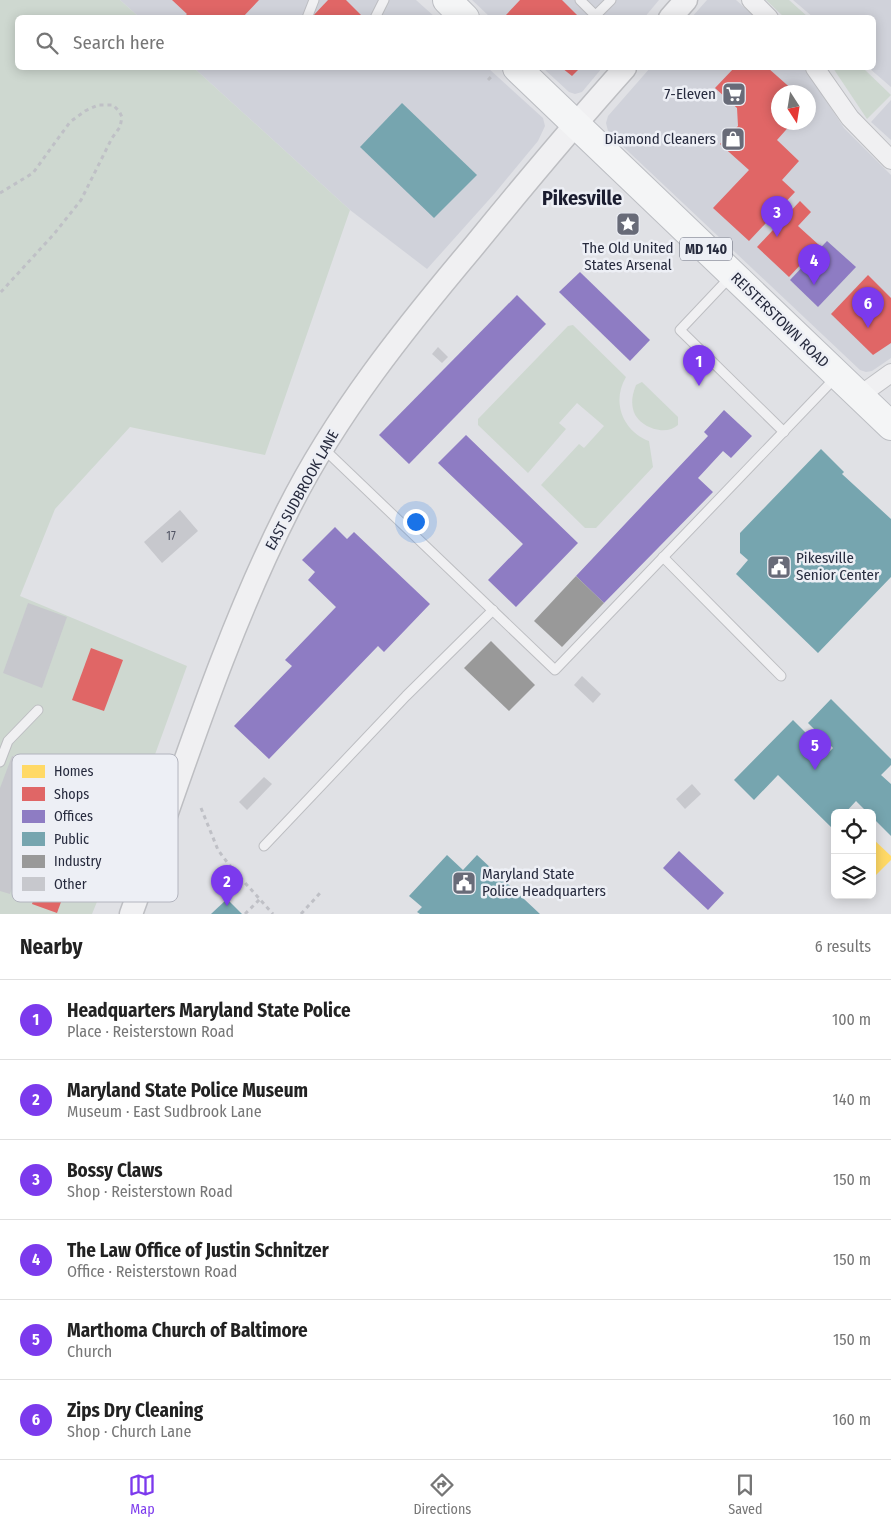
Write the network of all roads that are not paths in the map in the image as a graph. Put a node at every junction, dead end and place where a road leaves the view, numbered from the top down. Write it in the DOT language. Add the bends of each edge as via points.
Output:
graph roads {
  1 [pos="314,0"];
  2 [pos="384,0"];
  3 [pos="447,0"];
  4 [pos="580,0"];
  5 [pos="611,0"];
  6 [pos="686,0"];
  7 [pos="751,0"];
  8 [pos="308,15"];
  9 [pos="377,15"];
  10 [pos="462,15"];
  11 [pos="673,15"];
  12 [pos="766,15"];
  13 [pos="623,70"];
  14 [pos="817,70"];
  15 [pos="504,72"];
  16 [pos="575,124"];
  17 [pos="891,160"];
  18 [pos="732,274"];
  19 [pos="891,373"];
  20 [pos="838,375"];
  21 [pos="859,396"];
  22 [pos="891,426"];
  23 [pos="784,432"];
  24 [pos="323,448"];
  25 [pos="663,557"];
  26 [pos="493,610"];
  27 [pos="781,676"];
  28 [pos="38,710"];
  29 [pos="0,762"];
  30 [pos="178,785"];
  31 [pos="264,846"];
  32 [pos="135,902"];
  33 [pos="131,914"];
  1 -- 8 [label="lane"];
  2 -- 9 [label="lane"];
  3 -- 10 [label="main road"];
  4 -- 5 [label="lane" via="597,14"];
  6 -- 11 [label="street"];
  7 -- 12 [label="street"];
  13 -- 16 [label="street, EAST SUDBROOK LANE"];
  14 -- 17 [label="street" via="850,118"];
  15 -- 16 [label="main road, REISTERSTOWN ROAD / MD 140"];
  16 -- 18 [label="main road, REISTERSTOWN ROAD / MD 140"];
  16 -- 24 [label="street, EAST SUDBROOK LANE" via="422,308"];
  18 -- 20 [label="main road, REISTERSTOWN ROAD / MD 140"];
  18 -- 23 [label="lane" via="680,330"];
  19 -- 21 [label="street"];
  20 -- 21 [label="main road, REISTERSTOWN ROAD / MD 140"];
  20 -- 23 [label="lane"];
  21 -- 22 [label="main road, REISTERSTOWN ROAD / MD 140"];
  23 -- 25 [label="lane"];
  24 -- 26 [label="lane"];
  24 -- 30 [label="street, EAST SUDBROOK LANE" via="288,509 252,586"];
  25 -- 26 [label="lane" via="555,670"];
  25 -- 27 [label="lane"];
  26 -- 31 [label="lane" via="406,696"];
  28 -- 29 [label="lane" via="8,741"];
  32 -- 33 [label="street, EAST SUDBROOK LANE"];
}
